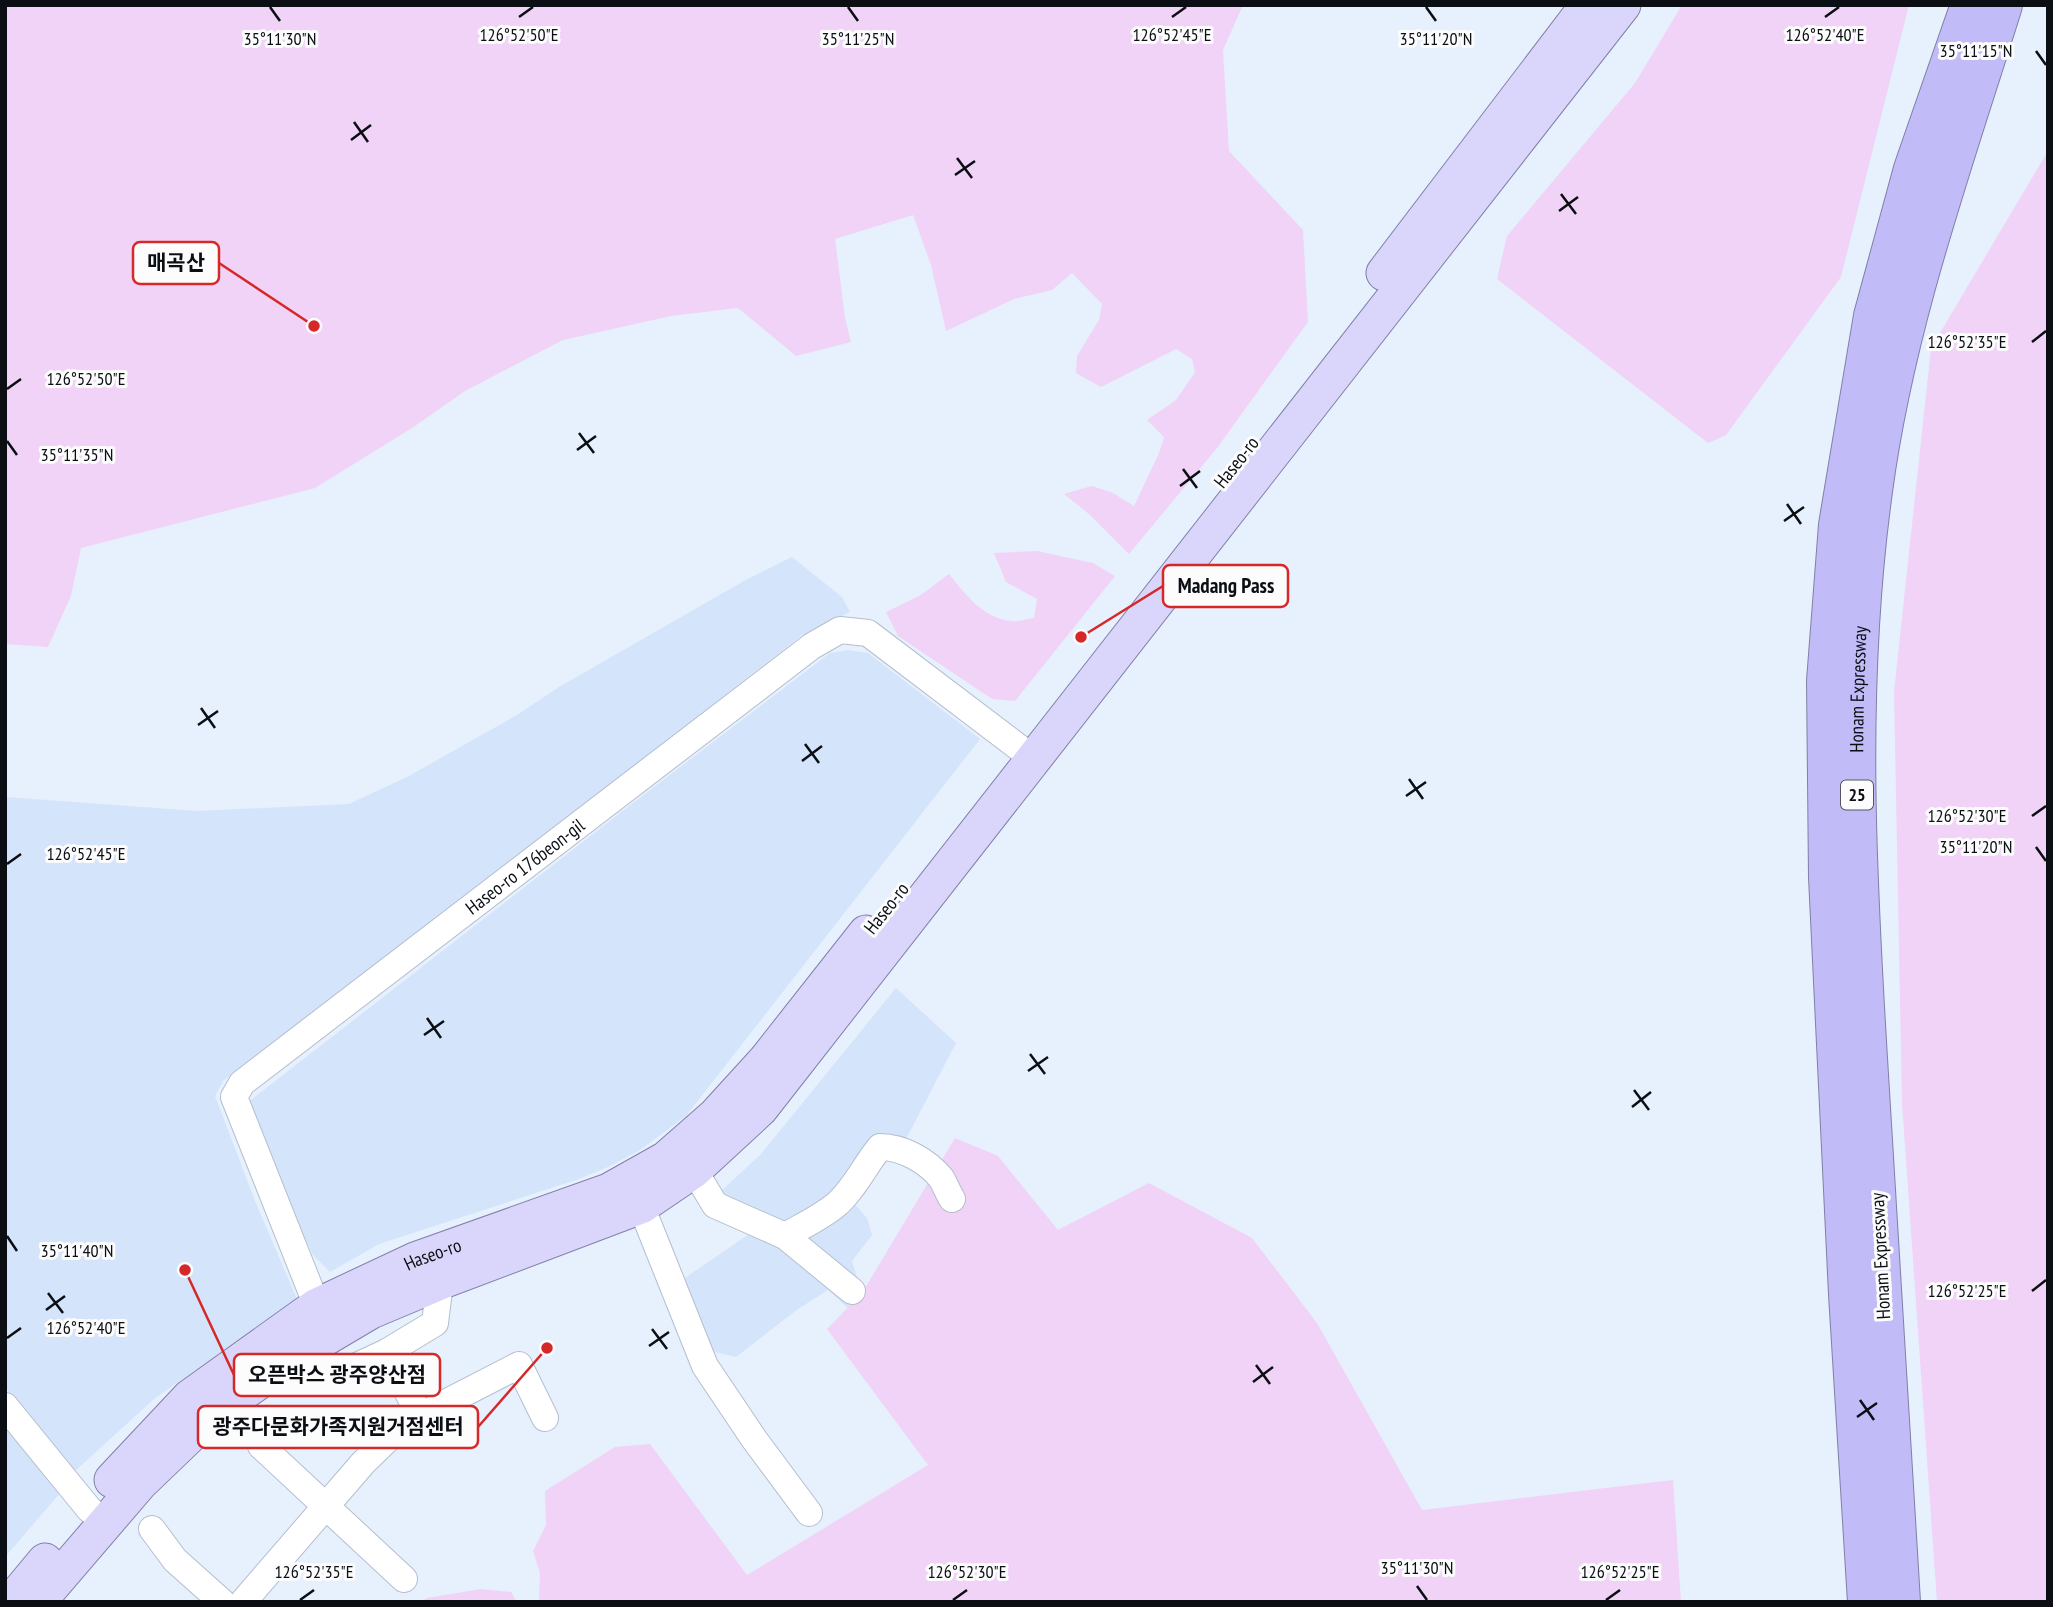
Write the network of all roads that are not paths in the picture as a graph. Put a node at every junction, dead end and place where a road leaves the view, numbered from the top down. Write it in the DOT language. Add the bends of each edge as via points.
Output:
graph roads {
  1 [pos="1588,5"];
  2 [pos="1623,5"];
  3 [pos="1970,5"];
  4 [pos="2003,5"];
  5 [pos="1025,751"];
  6 [pos="694,1170"];
  7 [pos="952,1199"];
  8 [pos="641,1206"];
  9 [pos="785,1236"];
  10 [pos="440,1282"];
  11 [pos="852,1290"];
  12 [pos="1882,1298"];
  13 [pos="326,1319"];
  14 [pos="387,1352"];
  15 [pos="300,1353"];
  16 [pos="5,1406"];
  17 [pos="420,1416"];
  18 [pos="545,1418"];
  19 [pos="261,1447"];
  20 [pos="325,1508"];
  21 [pos="809,1513"];
  22 [pos="97,1516"];
  23 [pos="152,1529"];
  24 [pos="404,1579"];
  25 [pos="10,1602"];
  26 [pos="38,1602"];
  27 [pos="222,1602"];
  28 [pos="243,1602"];
  29 [pos="1867,1602"];
  30 [pos="1901,1602"];
  31 [pos="1917,1602"];
  1 -- 5 [label="main road, Haseo-ro"];
  2 -- 5 [label="main road, Haseo-ro"];
  3 -- 29 [label="highway, Honam Expressway / 25" via="1913,169 1873,316 1838,525 1826,681 1828,877"];
  4 -- 12 [label="highway, Honam Expressway / 25" via="1901,337 1873,487 1862,578 1857,688 1860,915"];
  5 -- 6 [label="main road, Haseo-ro" via="760,1109"];
  5 -- 13 [label="main road, Haseo-ro" via="766,1060 715,1116 666,1159 609,1191 415,1260"];
  5 -- 13 [label="street, Haseo-ro 176beon-gil" via="868,634 840,630 812,646 242,1083 234,1097"];
  6 -- 8 [label="main road, Haseo-ro"];
  6 -- 9 [label="street" via="715,1205"];
  7 -- 9 [label="street" via="941,1178 919,1159 894,1147 880,1147 836,1205"];
  8 -- 10 [label="main road, Haseo-ro"];
  8 -- 21 [label="street" via="705,1366"];
  9 -- 11 [label="street"];
  10 -- 13 [label="main road, Haseo-ro" via="371,1311"];
  10 -- 14 [label="street, Haseo-ro" via="435,1324"];
  12 -- 30 [label="highway, Honam Expressway / 25"];
  12 -- 31 [label="highway" via="1908,1471"];
  13 -- 15 [label="main road, Haseo-ro"];
  13 -- 22 [label="main road, Haseo-ro" via="190,1397 122,1468"];
  14 -- 15 [label="street, Haseo-ro" via="333,1377"];
  14 -- 17 [label="street"];
  15 -- 22 [label="main road, Haseo-ro" via="211,1415 140,1483"];
  16 -- 22 [label="street"];
  17 -- 18 [label="street" via="519,1366"];
  17 -- 20 [label="street" via="397,1430"];
  19 -- 20 [label="street"];
  20 -- 24 [label="street"];
  20 -- 28 [label="street"];
  22 -- 25 [label="main road, Haseo-ro"];
  22 -- 26 [label="main road, Haseo-ro"];
  23 -- 27 [label="street" via="175,1560"];
}
